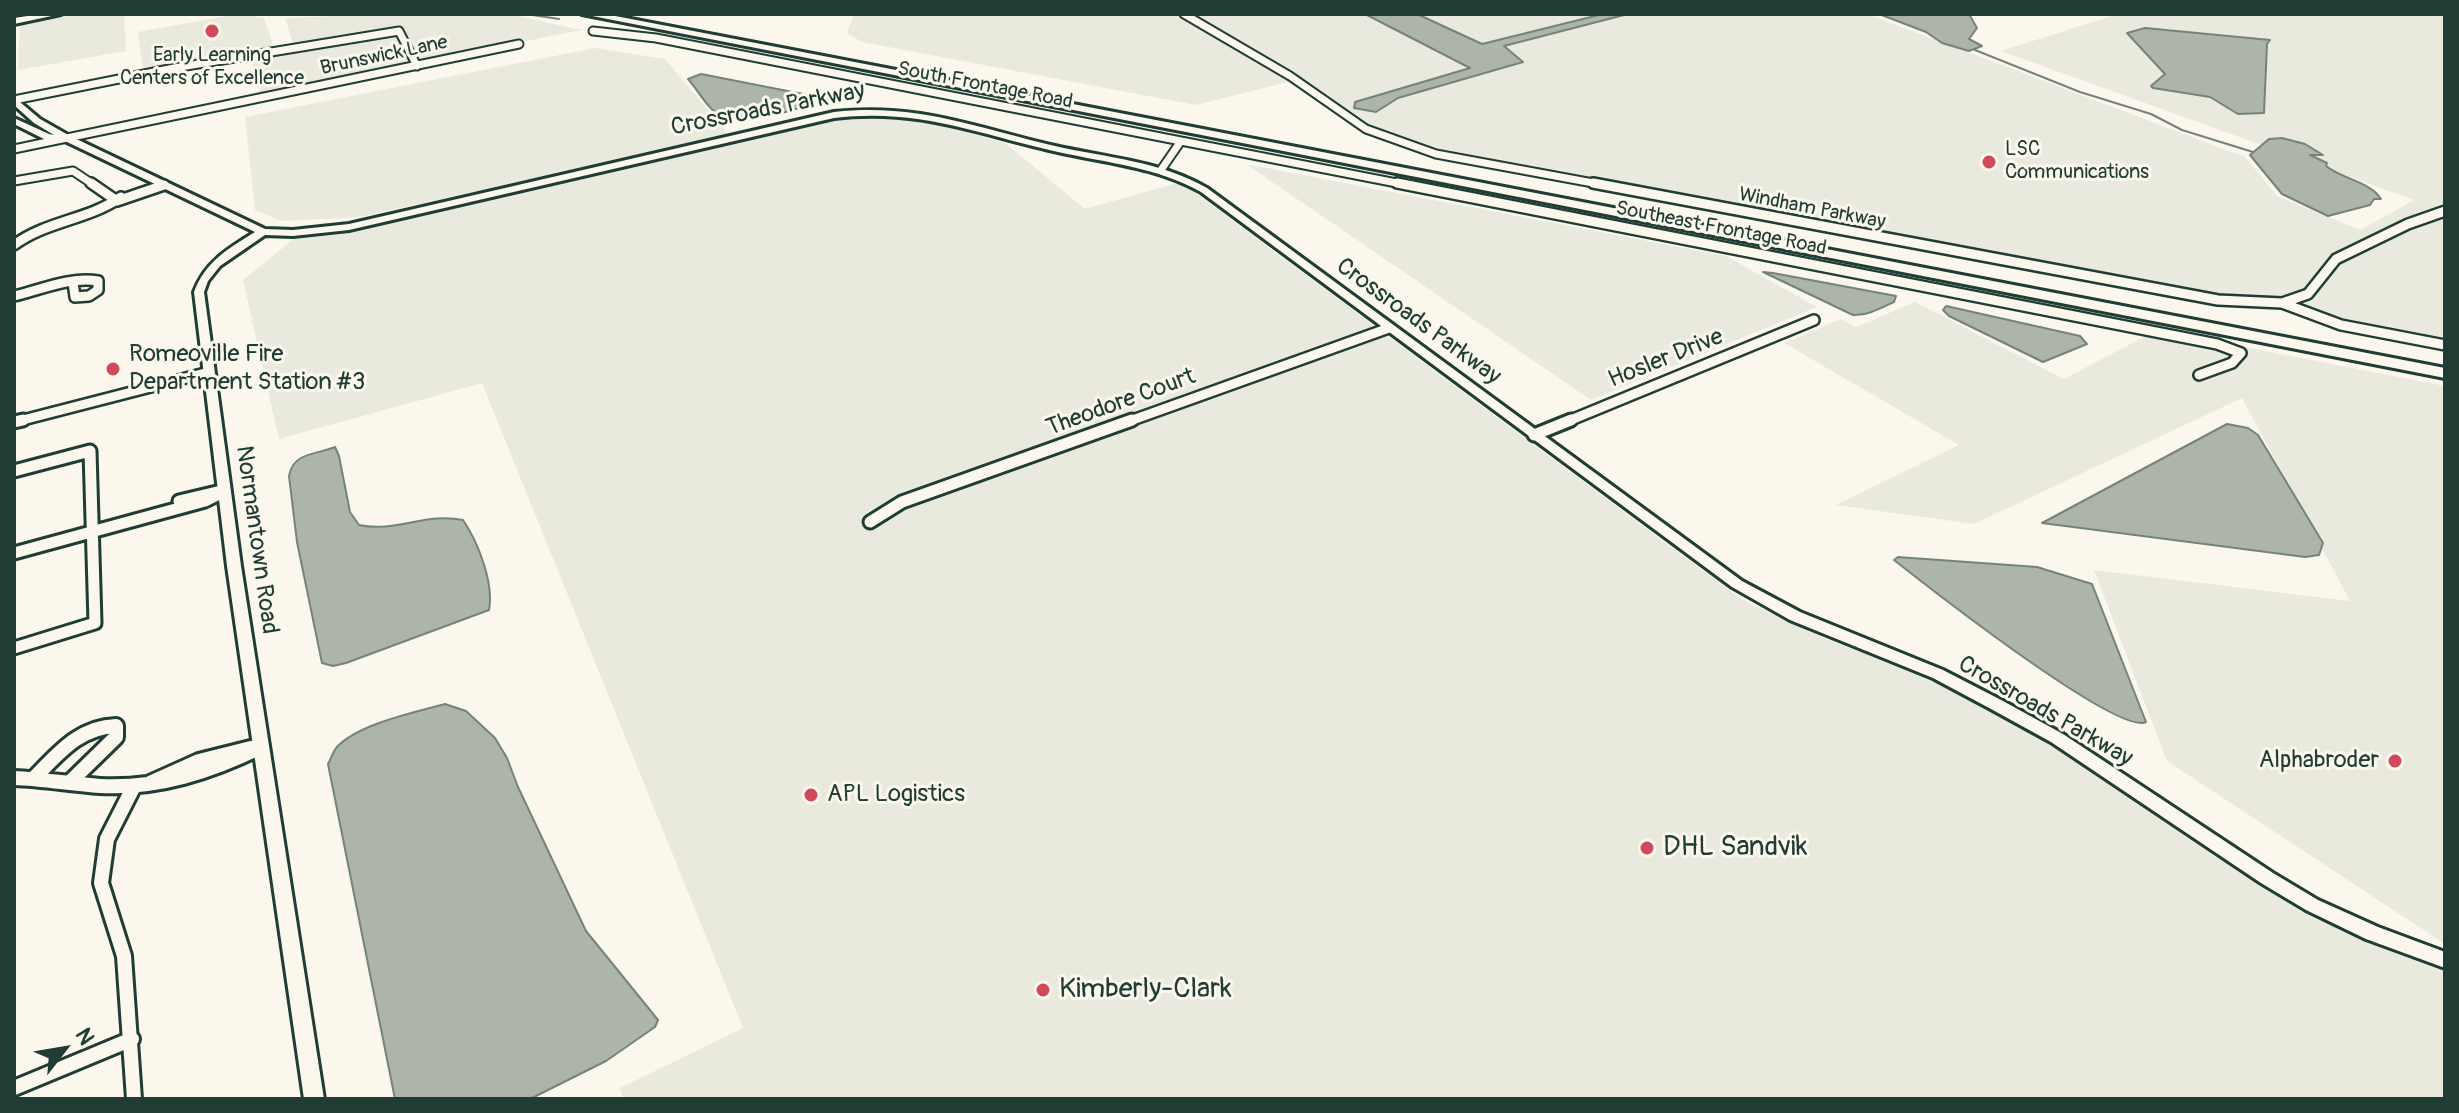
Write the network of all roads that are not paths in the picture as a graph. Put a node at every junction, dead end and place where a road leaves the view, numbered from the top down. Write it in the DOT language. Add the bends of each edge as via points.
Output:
graph roads {
  1 [pos="15,14"];
  2 [pos="57,14"];
  3 [pos="574,14"];
  4 [pos="588,14"];
  5 [pos="626,14"];
  6 [pos="656,14"];
  7 [pos="1184,14"];
  8 [pos="14,22"];
  9 [pos="593,31"];
  10 [pos="727,33"];
  11 [pos="742,42"];
  12 [pos="519,44"];
  13 [pos="417,66"];
  14 [pos="14,98"];
  15 [pos="14,121"];
  16 [pos="67,138"];
  17 [pos="1181,141"];
  18 [pos="14,149"];
  19 [pos="1161,170"];
  20 [pos="14,181"];
  21 [pos="161,184"];
  22 [pos="117,201"];
  23 [pos="2445,211"];
  24 [pos="263,232"];
  25 [pos="16,241"];
  26 [pos="73,282"];
  27 [pos="14,296"];
  28 [pos="2282,303"];
  29 [pos="1814,320"];
  30 [pos="1389,328"];
  31 [pos="2445,345"];
  32 [pos="2445,362"];
  33 [pos="209,372"];
  34 [pos="2445,373"];
  35 [pos="2199,375"];
  36 [pos="14,422"];
  37 [pos="1534,435"];
  38 [pos="14,471"];
  39 [pos="225,491"];
  40 [pos="870,522"];
  41 [pos="92,530"];
  42 [pos="14,553"];
  43 [pos="14,648"];
  44 [pos="261,747"];
  45 [pos="14,778"];
  46 [pos="34,778"];
  47 [pos="70,782"];
  48 [pos="134,786"];
  49 [pos="2445,960"];
  50 [pos="132,1039"];
  51 [pos="14,1088"];
  52 [pos="134,1099"];
  53 [pos="314,1099"];
  1 -- 8 [label="street"];
  2 -- 8 [label="main road"];
  3 -- 11 [label="highway"];
  4 -- 11 [label="highway"];
  5 -- 10 [label="highway"];
  6 -- 10 [label="highway"];
  7 -- 28 [label="street, Windham Parkway" via="1289,75 1366,129 1436,154 2218,300"];
  9 -- 17 [label="street, South Frontage Road" via="642,35"];
  10 -- 32 [label="highway"];
  11 -- 34 [label="highway"];
  12 -- 13 [label="street, Brunswick Lane"];
  13 -- 14 [label="street" via="399,31"];
  13 -- 16 [label="street, Brunswick Lane"];
  14 -- 16 [label="street" via="37,121"];
  15 -- 16 [label="street" via="47,137"];
  16 -- 18 [label="street, Brunswick Lane"];
  16 -- 21 [label="street"];
  17 -- 19 [label="street"];
  17 -- 35 [label="street, Southeast Frontage Road" via="2217,344 2241,353 2232,363"];
  19 -- 24 [label="street, Crossroads Parkway" via="916,113 873,110 349,227"];
  19 -- 30 [label="street, Crossroads Parkway" via="1204,190"];
  20 -- 22 [label="street" via="73,171"];
  21 -- 22 [label="street"];
  21 -- 24 [label="street"];
  22 -- 25 [label="street"];
  23 -- 28 [label="street" via="2336,259 2308,294"];
  24 -- 33 [label="street, Normantown Road" via="204,276 199,300"];
  26 -- 27 [label="street"];
  28 -- 31 [label="street" via="2312,318"];
  29 -- 37 [label="street, Hosler Drive"];
  30 -- 37 [label="street, Crossroads Parkway"];
  30 -- 40 [label="street, Theodore Court" via="902,502"];
  33 -- 36 [label="street"];
  33 -- 39 [label="street, Normantown Road"];
  37 -- 49 [label="street, Crossroads Parkway" via="1737,584 1795,616 1938,674 1997,705 2057,738 2312,905"];
  38 -- 41 [label="street" via="90,451"];
  39 -- 41 [label="street"];
  39 -- 44 [label="street, Normantown Road"];
  41 -- 42 [label="street"];
  41 -- 43 [label="street" via="95,623"];
  44 -- 48 [label="street" via="169,784"];
  44 -- 53 [label="street, Normantown Road"];
  45 -- 46 [label="street"];
  46 -- 47 [label="street"];
  46 -- 47 [label="street" via="80,735 95,727 116,726 116,737"];
  47 -- 48 [label="street"];
  48 -- 50 [label="street" via="107,839 101,883 124,956"];
  50 -- 51 [label="street"];
  50 -- 52 [label="street"];
}
